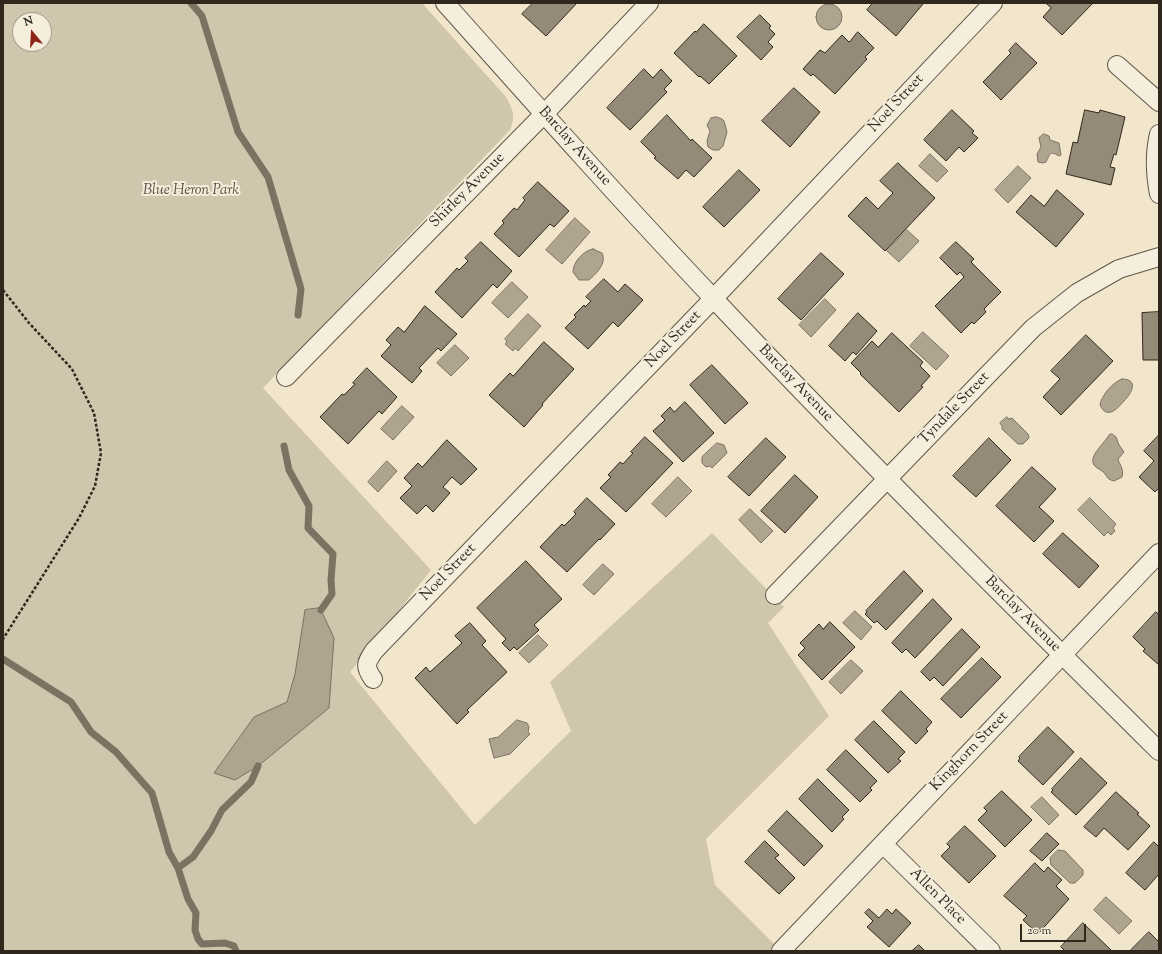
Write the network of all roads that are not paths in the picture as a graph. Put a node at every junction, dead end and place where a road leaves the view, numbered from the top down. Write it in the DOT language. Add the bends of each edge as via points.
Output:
graph roads {
  1 [pos="445,3"];
  2 [pos="649,3"];
  3 [pos="992,3"];
  4 [pos="1117,65"];
  5 [pos="1159,102"];
  6 [pos="544,114"];
  7 [pos="1159,134"];
  8 [pos="1159,194"];
  9 [pos="1159,257"];
  10 [pos="713,299"];
  11 [pos="286,376"];
  12 [pos="888,480"];
  13 [pos="1159,553"];
  14 [pos="775,595"];
  15 [pos="1062,656"];
  16 [pos="373,679"];
  17 [pos="1159,751"];
  18 [pos="883,844"];
  19 [pos="781,951"];
  20 [pos="991,951"];
  1 -- 6 [label="street, Barclay Avenue"];
  2 -- 6 [label="street, Shirley Avenue"];
  3 -- 10 [label="street, Noel Street"];
  4 -- 5 [label="street"];
  6 -- 10 [label="street, Barclay Avenue"];
  6 -- 11 [label="street, Shirley Avenue"];
  7 -- 8 [label="street" via="1155,175"];
  9 -- 12 [label="street, Tyndale Street" via="1119,269 1083,290 1033,328"];
  10 -- 12 [label="street, Barclay Avenue"];
  10 -- 16 [label="street, Noel Street" via="374,651 366,665"];
  12 -- 14 [label="street, Tyndale Street"];
  12 -- 15 [label="street, Barclay Avenue"];
  13 -- 15 [label="street, Kinghorn Street"];
  15 -- 17 [label="street, Barclay Avenue"];
  15 -- 18 [label="street, Kinghorn Street"];
  18 -- 19 [label="street, Kinghorn Street"];
  18 -- 20 [label="street, Allen Place"];
}
